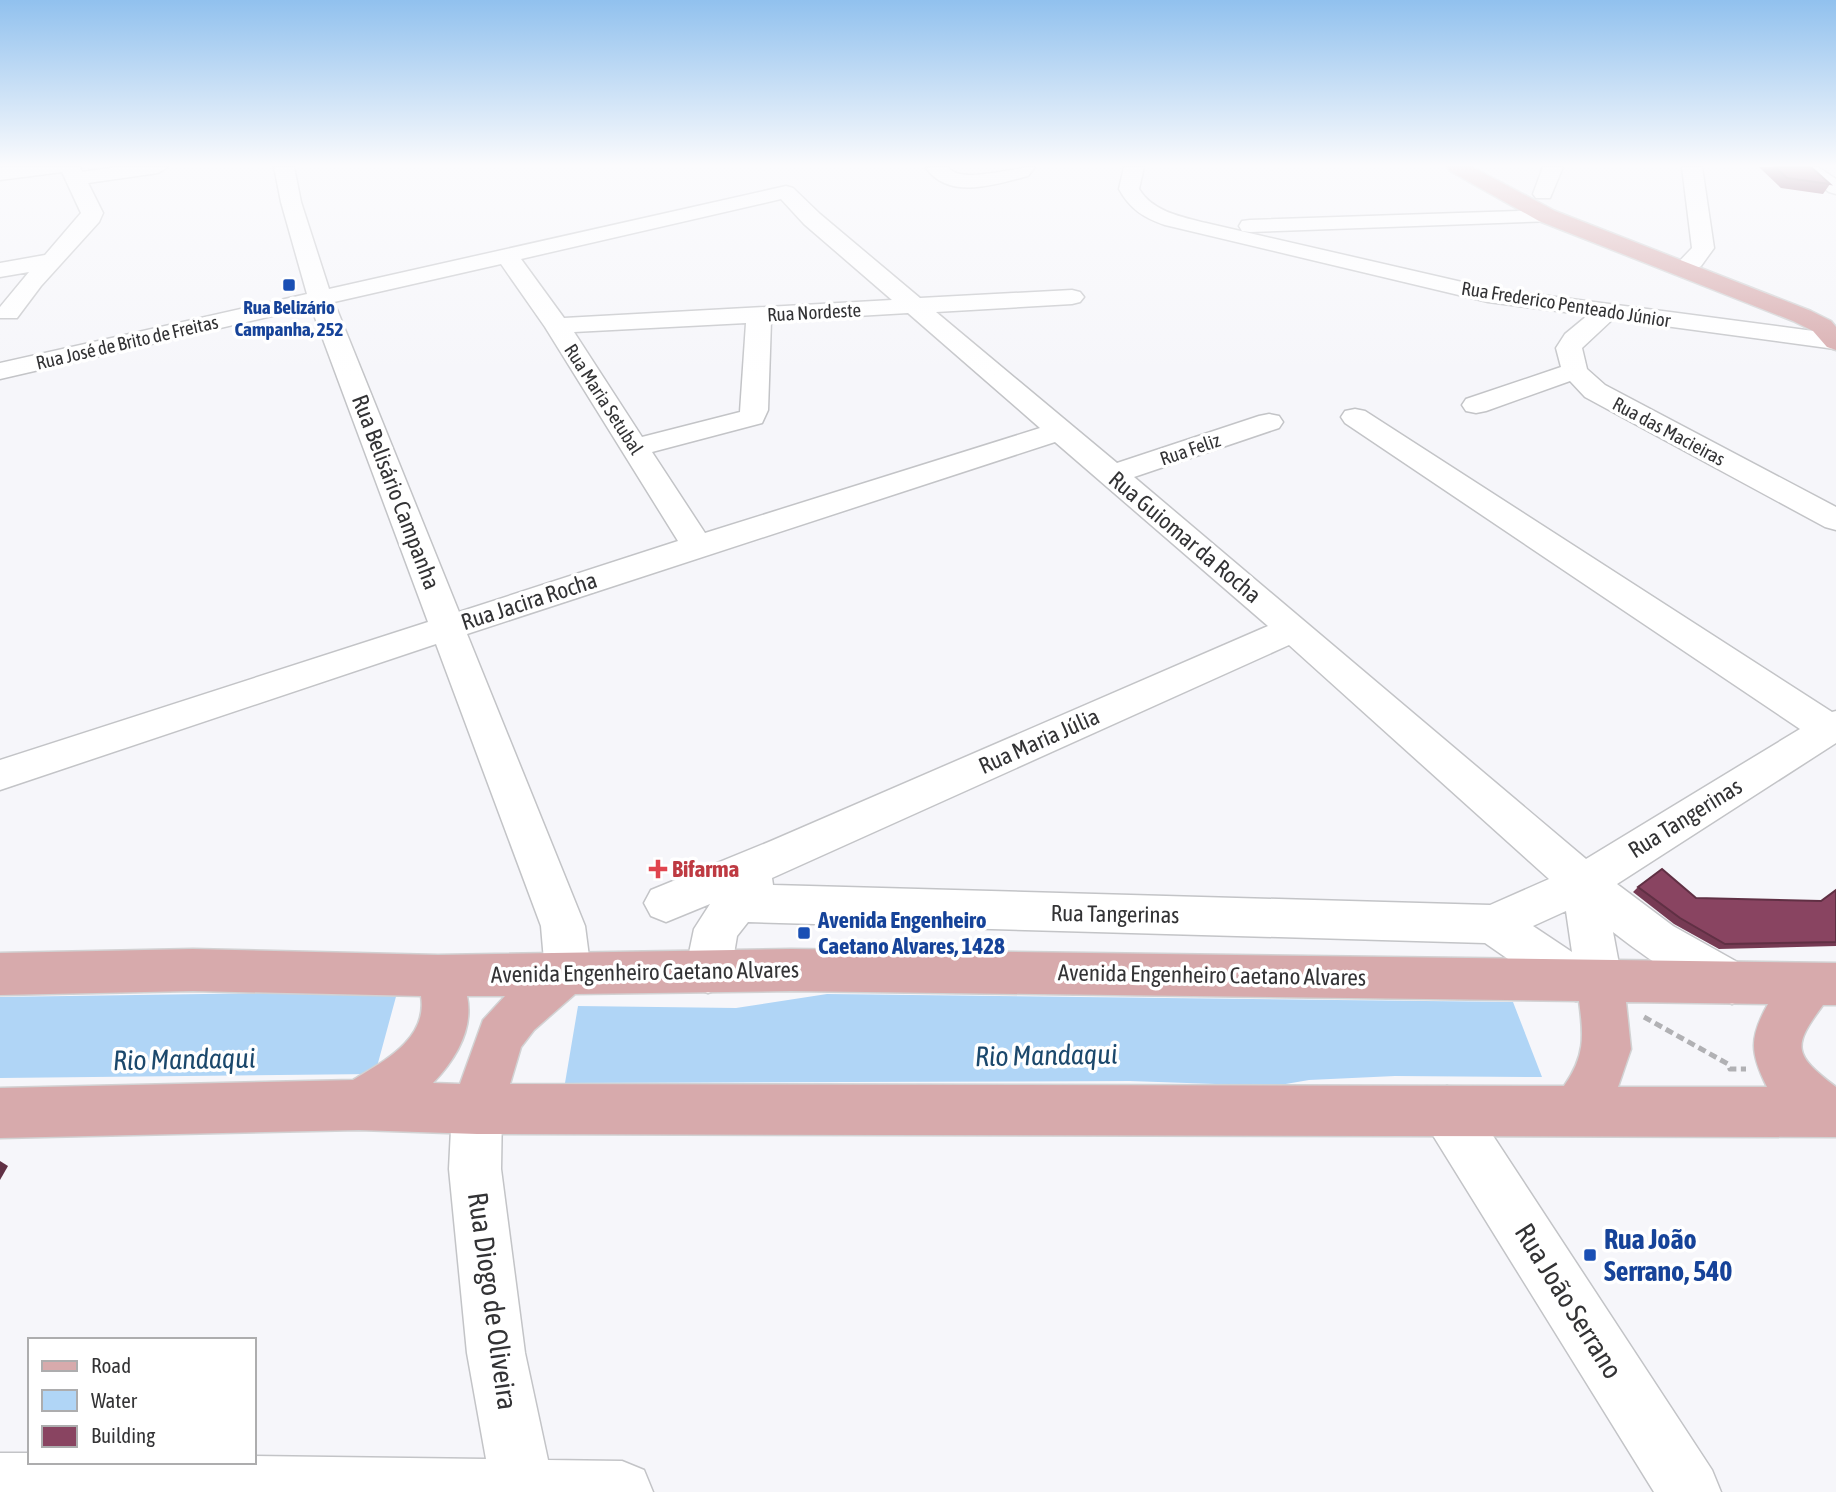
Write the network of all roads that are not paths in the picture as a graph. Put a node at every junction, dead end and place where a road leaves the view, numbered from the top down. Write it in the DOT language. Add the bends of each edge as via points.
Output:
graph roads {
  1 [pos="75,237"];
  2 [pos="303,237"];
  3 [pos="585,237"];
  4 [pos="833,237"];
  5 [pos="1239,237"];
  6 [pos="1620,237"];
  7 [pos="1701,237"];
  8 [pos="507,256"];
  9 [pos="50,261"];
  10 [pos="1688,265"];
  11 [pos="0,270"];
  12 [pos="1072,297"];
  13 [pos="320,298"];
  14 [pos="914,306"];
  15 [pos="1607,312"];
  16 [pos="8,313"];
  17 [pos="759,315"];
  18 [pos="557,326"];
  19 [pos="1836,335"];
  20 [pos="0,371"];
  21 [pos="1575,371"];
  22 [pos="1476,405"];
  23 [pos="1355,417"];
  24 [pos="1269,422"];
  25 [pos="1060,431"];
  26 [pos="635,448"];
  27 [pos="1112,475"];
  28 [pos="1836,520"];
  29 [pos="697,546"];
  30 [pos="449,627"];
  31 [pos="1293,629"];
  32 [pos="1832,727"];
  33 [pos="0,775"];
  34 [pos="786,853"];
  35 [pos="1583,883"];
  36 [pos="666,903"];
  37 [pos="737,903"];
  38 [pos="1493,924"];
  39 [pos="568,972"];
  40 [pos="708,972"];
  41 [pos="0,974"];
  42 [pos="438,976"];
  43 [pos="1587,980"];
  44 [pos="1732,983"];
  45 [pos="1824,984"];
  46 [pos="359,1105"];
  47 [pos="477,1109"];
  48 [pos="1447,1111"];
  49 [pos="1577,1111"];
  50 [pos="1833,1112"];
  51 [pos="0,1113"];
  52 [pos="0,1484"];
  53 [pos="523,1491"];
  54 [pos="622,1492"];
  55 [pos="1690,1492"];
  1 -- 9 [label="street"];
  2 -- 13 [label="street, Rua Belisário Campanha"];
  3 -- 8 [label="street, Rua José de Brito de Freitas"];
  4 -- 14 [label="street, Rua Guiomar da Rocha"];
  5 -- 15 [label="street, Rua Frederico Penteado Júnior" via="1488,295"];
  6 -- 10 [label="main road"];
  7 -- 10 [label="street" via="1703,248"];
  8 -- 13 [label="street, Rua José de Brito de Freitas"];
  8 -- 18 [label="street, Rua Maria Setubal"];
  9 -- 11 [label="street"];
  9 -- 16 [label="street"];
  10 -- 19 [label="main road"];
  12 -- 14 [label="street, Rua Nordeste"];
  13 -- 20 [label="street, Rua José de Brito de Freitas"];
  13 -- 30 [label="street, Rua Belisário Campanha"];
  14 -- 17 [label="street, Rua Nordeste"];
  14 -- 25 [label="street, Rua Guiomar da Rocha"];
  15 -- 19 [label="street, Rua Frederico Penteado Júnior"];
  15 -- 21 [label="street" via="1569,348"];
  17 -- 18 [label="street, Rua Nordeste"];
  17 -- 26 [label="street" via="751,417"];
  18 -- 26 [label="street, Rua Maria Setubal"];
  21 -- 22 [label="street"];
  21 -- 28 [label="street, Rua das Macieiras" via="1595,391"];
  23 -- 32 [label="street"];
  24 -- 27 [label="street, Rua Feliz"];
  25 -- 27 [label="street, Rua Guiomar da Rocha"];
  25 -- 29 [label="street, Rua Jacira Rocha"];
  26 -- 29 [label="street, Rua Maria Setubal"];
  27 -- 31 [label="street, Rua Guiomar da Rocha"];
  29 -- 30 [label="street, Rua Jacira Rocha"];
  30 -- 33 [label="street, Rua Jacira Rocha"];
  30 -- 39 [label="street, Rua Belisário Campanha" via="563,926"];
  31 -- 34 [label="street, Rua Maria Júlia"];
  31 -- 35 [label="street, Rua Guiomar da Rocha"];
  32 -- 35 [label="street, Rua Tangerinas"];
  34 -- 36 [label="street, Rua Maria Júlia"];
  34 -- 37 [label="street, Rua Maria Júlia"];
  35 -- 38 [label="street, Rua Tangerinas"];
  35 -- 43 [label="street"];
  35 -- 44 [label="street, Rua Guiomar da Rocha" via="1657,940"];
  37 -- 38 [label="street, Rua Tangerinas"];
  37 -- 40 [label="street, Rua Maria Júlia" via="716,929"];
  38 -- 43 [label="street"];
  39 -- 40 [label="main road, Avenida Engenheiro Caetano Alvares"];
  39 -- 42 [label="main road, Avenida Engenheiro Caetano Alvares"];
  39 -- 47 [label="main road" via="500,1036"];
  40 -- 43 [label="main road, Avenida Engenheiro Caetano Alvares"];
  41 -- 42 [label="main road, Avenida Engenheiro Caetano Alvares" via="193,970"];
  42 -- 46 [label="main road" via="448,1004 439,1038 420,1063"];
  43 -- 44 [label="main road, Avenida Engenheiro Caetano Alvares"];
  43 -- 49 [label="main road" via="1608,1054"];
  44 -- 45 [label="main road, Avenida Engenheiro Caetano Alvares"];
  45 -- 50 [label="main road" via="1782,1026 1777,1044 1783,1068 1792,1080 1804,1094"];
  46 -- 47 [label="main road"];
  46 -- 51 [label="main road"];
  47 -- 48 [label="main road"];
  47 -- 53 [label="street, Rua Diogo de Oliveira" via="475,1169 496,1353"];
  48 -- 49 [label="main road"];
  48 -- 55 [label="street, Rua João Serrano"];
  49 -- 50 [label="main road"];
  52 -- 53 [label="street"];
  53 -- 54 [label="street"];
}
